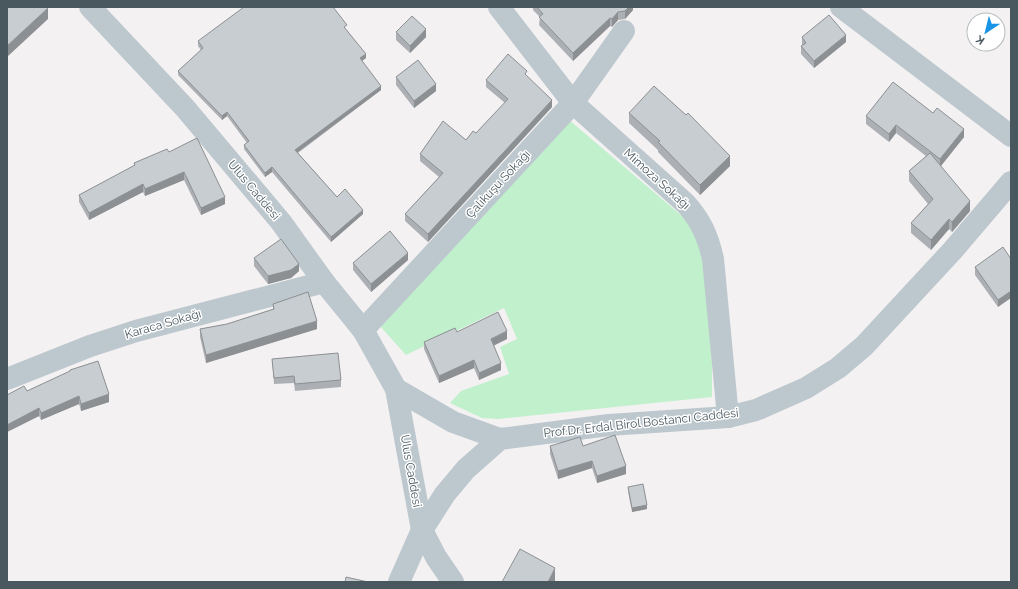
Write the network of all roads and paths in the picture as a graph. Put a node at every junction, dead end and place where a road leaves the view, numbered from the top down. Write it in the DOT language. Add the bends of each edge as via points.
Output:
graph roads {
  1 [pos="90,7"];
  2 [pos="499,7"];
  3 [pos="841,7"];
  4 [pos="624,31"];
  5 [pos="573,103"];
  6 [pos="1011,136"];
  7 [pos="1011,182"];
  8 [pos="324,282"];
  9 [pos="363,330"];
  10 [pos="7,379"];
  11 [pos="396,389"];
  12 [pos="728,417"];
  13 [pos="500,439"];
  14 [pos="422,530"];
  15 [pos="400,582"];
  16 [pos="452,582"];
  1 -- 8 [label="street, Ulus Caddesi" via="185,108 281,222"];
  2 -- 5 [label="street, Mimoza Sokağı"];
  3 -- 6 [label="street"];
  4 -- 5 [label="street, Çalıkuşu Sokağı"];
  5 -- 9 [label="street, Çalıkuşu Sokağı"];
  5 -- 12 [label="street, Mimoza Sokağı" via="685,203 697,216 708,236 713,259"];
  7 -- 12 [label="street, Prof.Dr. Erdal Birol Bostancı Caddesi" via="906,302 864,346 838,368 778,402"];
  8 -- 9 [label="street, Ulus Caddesi"];
  8 -- 10 [label="street, Karaca Sokağı" via="136,331"];
  9 -- 11 [label="street, Ulus Caddesi"];
  11 -- 13 [label="street" via="453,422"];
  11 -- 14 [label="street, Ulus Caddesi"];
  12 -- 13 [label="street, Prof.Dr. Erdal Birol Bostancı Caddesi" via="609,425"];
  13 -- 14 [label="street" via="466,469 445,494"];
  14 -- 15 [label="street"];
  14 -- 16 [label="street, Ulus Caddesi"];
}
